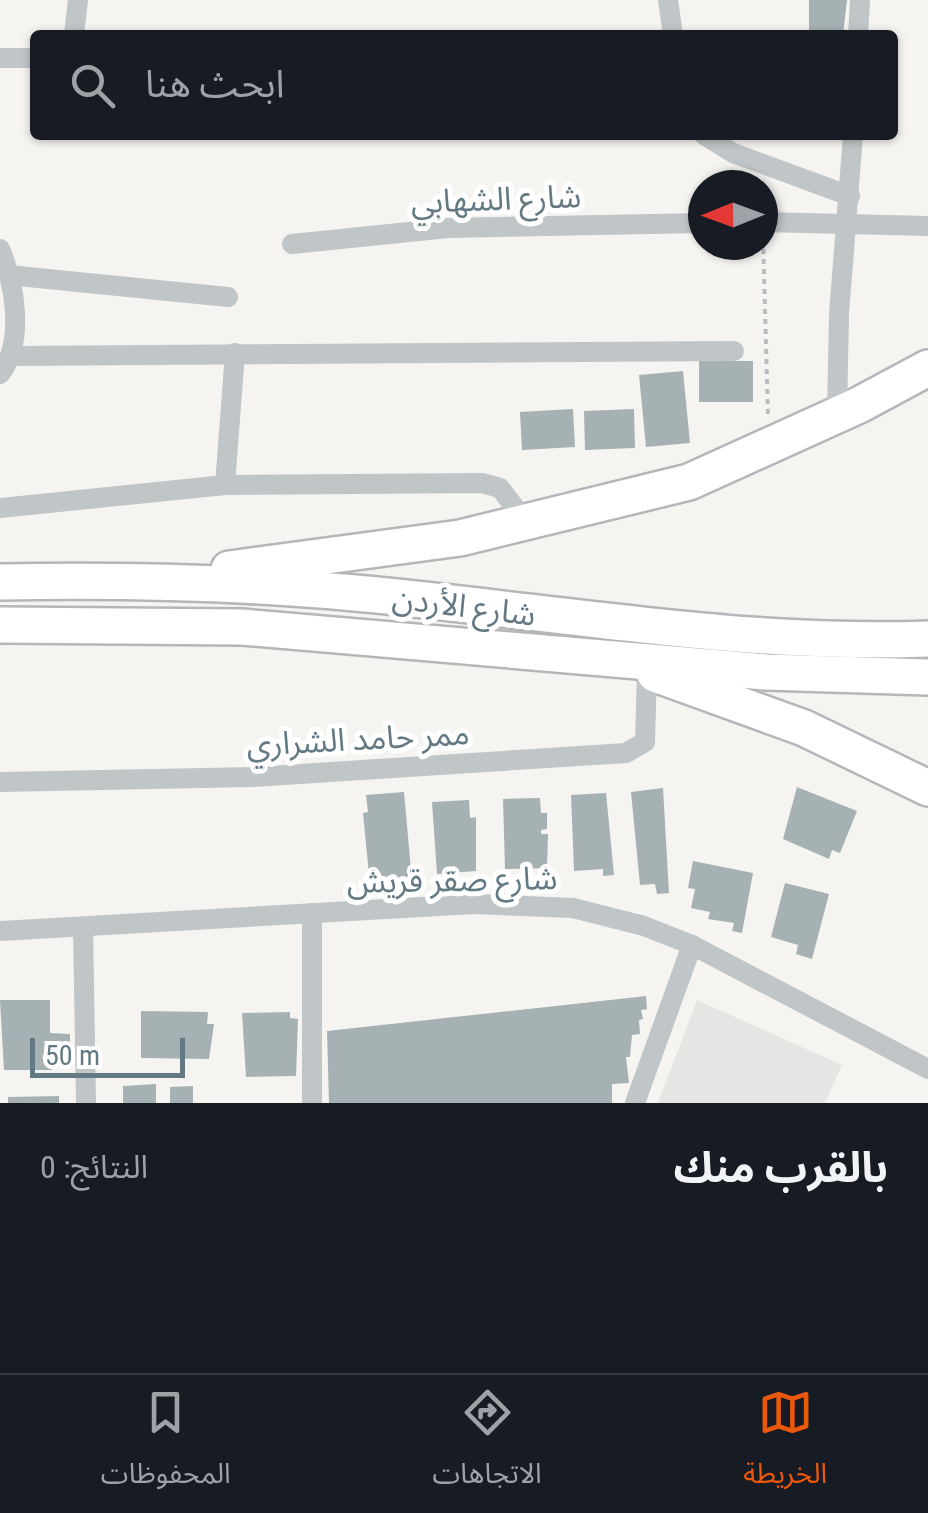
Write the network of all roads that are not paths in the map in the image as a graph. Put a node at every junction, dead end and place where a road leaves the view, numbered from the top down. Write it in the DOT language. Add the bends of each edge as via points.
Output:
graph roads {
  1 [pos="78,0"];
  2 [pos="668,0"];
  3 [pos="860,0"];
  4 [pos="75,30"];
  5 [pos="672,30"];
  6 [pos="858,30"];
  7 [pos="0,58"];
  8 [pos="30,58"];
  9 [pos="712,140"];
  10 [pos="853,140"];
  11 [pos="850,196"];
  12 [pos="778,222"];
  13 [pos="846,222"];
  14 [pos="688,224"];
  15 [pos="928,226"];
  16 [pos="292,244"];
  17 [pos="0,249"];
  18 [pos="8,275"];
  19 [pos="228,296"];
  20 [pos="734,351"];
  21 [pos="235,353"];
  22 [pos="6,365"];
  23 [pos="928,368"];
  24 [pos="837,416"];
  25 [pos="225,485"];
  26 [pos="0,508"];
  27 [pos="526,522"];
  28 [pos="146,580"];
  29 [pos="0,582"];
  30 [pos="0,625"];
  31 [pos="928,639"];
  32 [pos="607,656"];
  33 [pos="647,671"];
  34 [pos="928,677"];
  35 [pos="0,782"];
  36 [pos="928,788"];
  37 [pos="312,913"];
  38 [pos="83,927"];
  39 [pos="0,931"];
  40 [pos="692,944"];
  41 [pos="928,1070"];
  42 [pos="86,1103"];
  43 [pos="312,1103"];
  44 [pos="635,1103"];
  1 -- 4 [label="street"];
  2 -- 5 [label="street"];
  3 -- 6 [label="street"];
  7 -- 8 [label="street"];
  9 -- 11 [label="street"];
  10 -- 11 [label="street"];
  11 -- 13 [label="street"];
  12 -- 13 [label="street"];
  13 -- 15 [label="street"];
  13 -- 24 [label="street"];
  14 -- 16 [label="street, شارع الشهابي" via="448,228"];
  17 -- 18 [label="street"];
  18 -- 19 [label="street"];
  18 -- 22 [label="street" via="14,310"];
  20 -- 21 [label="street"];
  21 -- 22 [label="street"];
  21 -- 25 [label="street"];
  23 -- 24 [label="highway"];
  24 -- 27 [label="highway" via="690,482"];
  25 -- 26 [label="street"];
  25 -- 27 [label="street" via="482,483 500,488"];
  27 -- 28 [label="highway" via="460,538"];
  28 -- 29 [label="highway, شارع الأردن"];
  28 -- 31 [label="highway, شارع الأردن" via="356,593 732,633"];
  30 -- 32 [label="highway, شارع الأردن" via="242,627"];
  32 -- 33 [label="highway"];
  32 -- 34 [label="highway, شارع الأردن"];
  33 -- 35 [label="street, ممر حامد الشراري" via="645,742 626,753 254,776"];
  33 -- 36 [label="highway" via="804,728"];
  37 -- 38 [label="street, شارع صقر قريش"];
  37 -- 40 [label="street, شارع صقر قريش" via="474,904 573,908"];
  37 -- 43 [label="street"];
  38 -- 39 [label="street, شارع صقر قريش"];
  38 -- 42 [label="street"];
  40 -- 41 [label="street, شارع صقر قريش"];
  40 -- 44 [label="street"];
}
